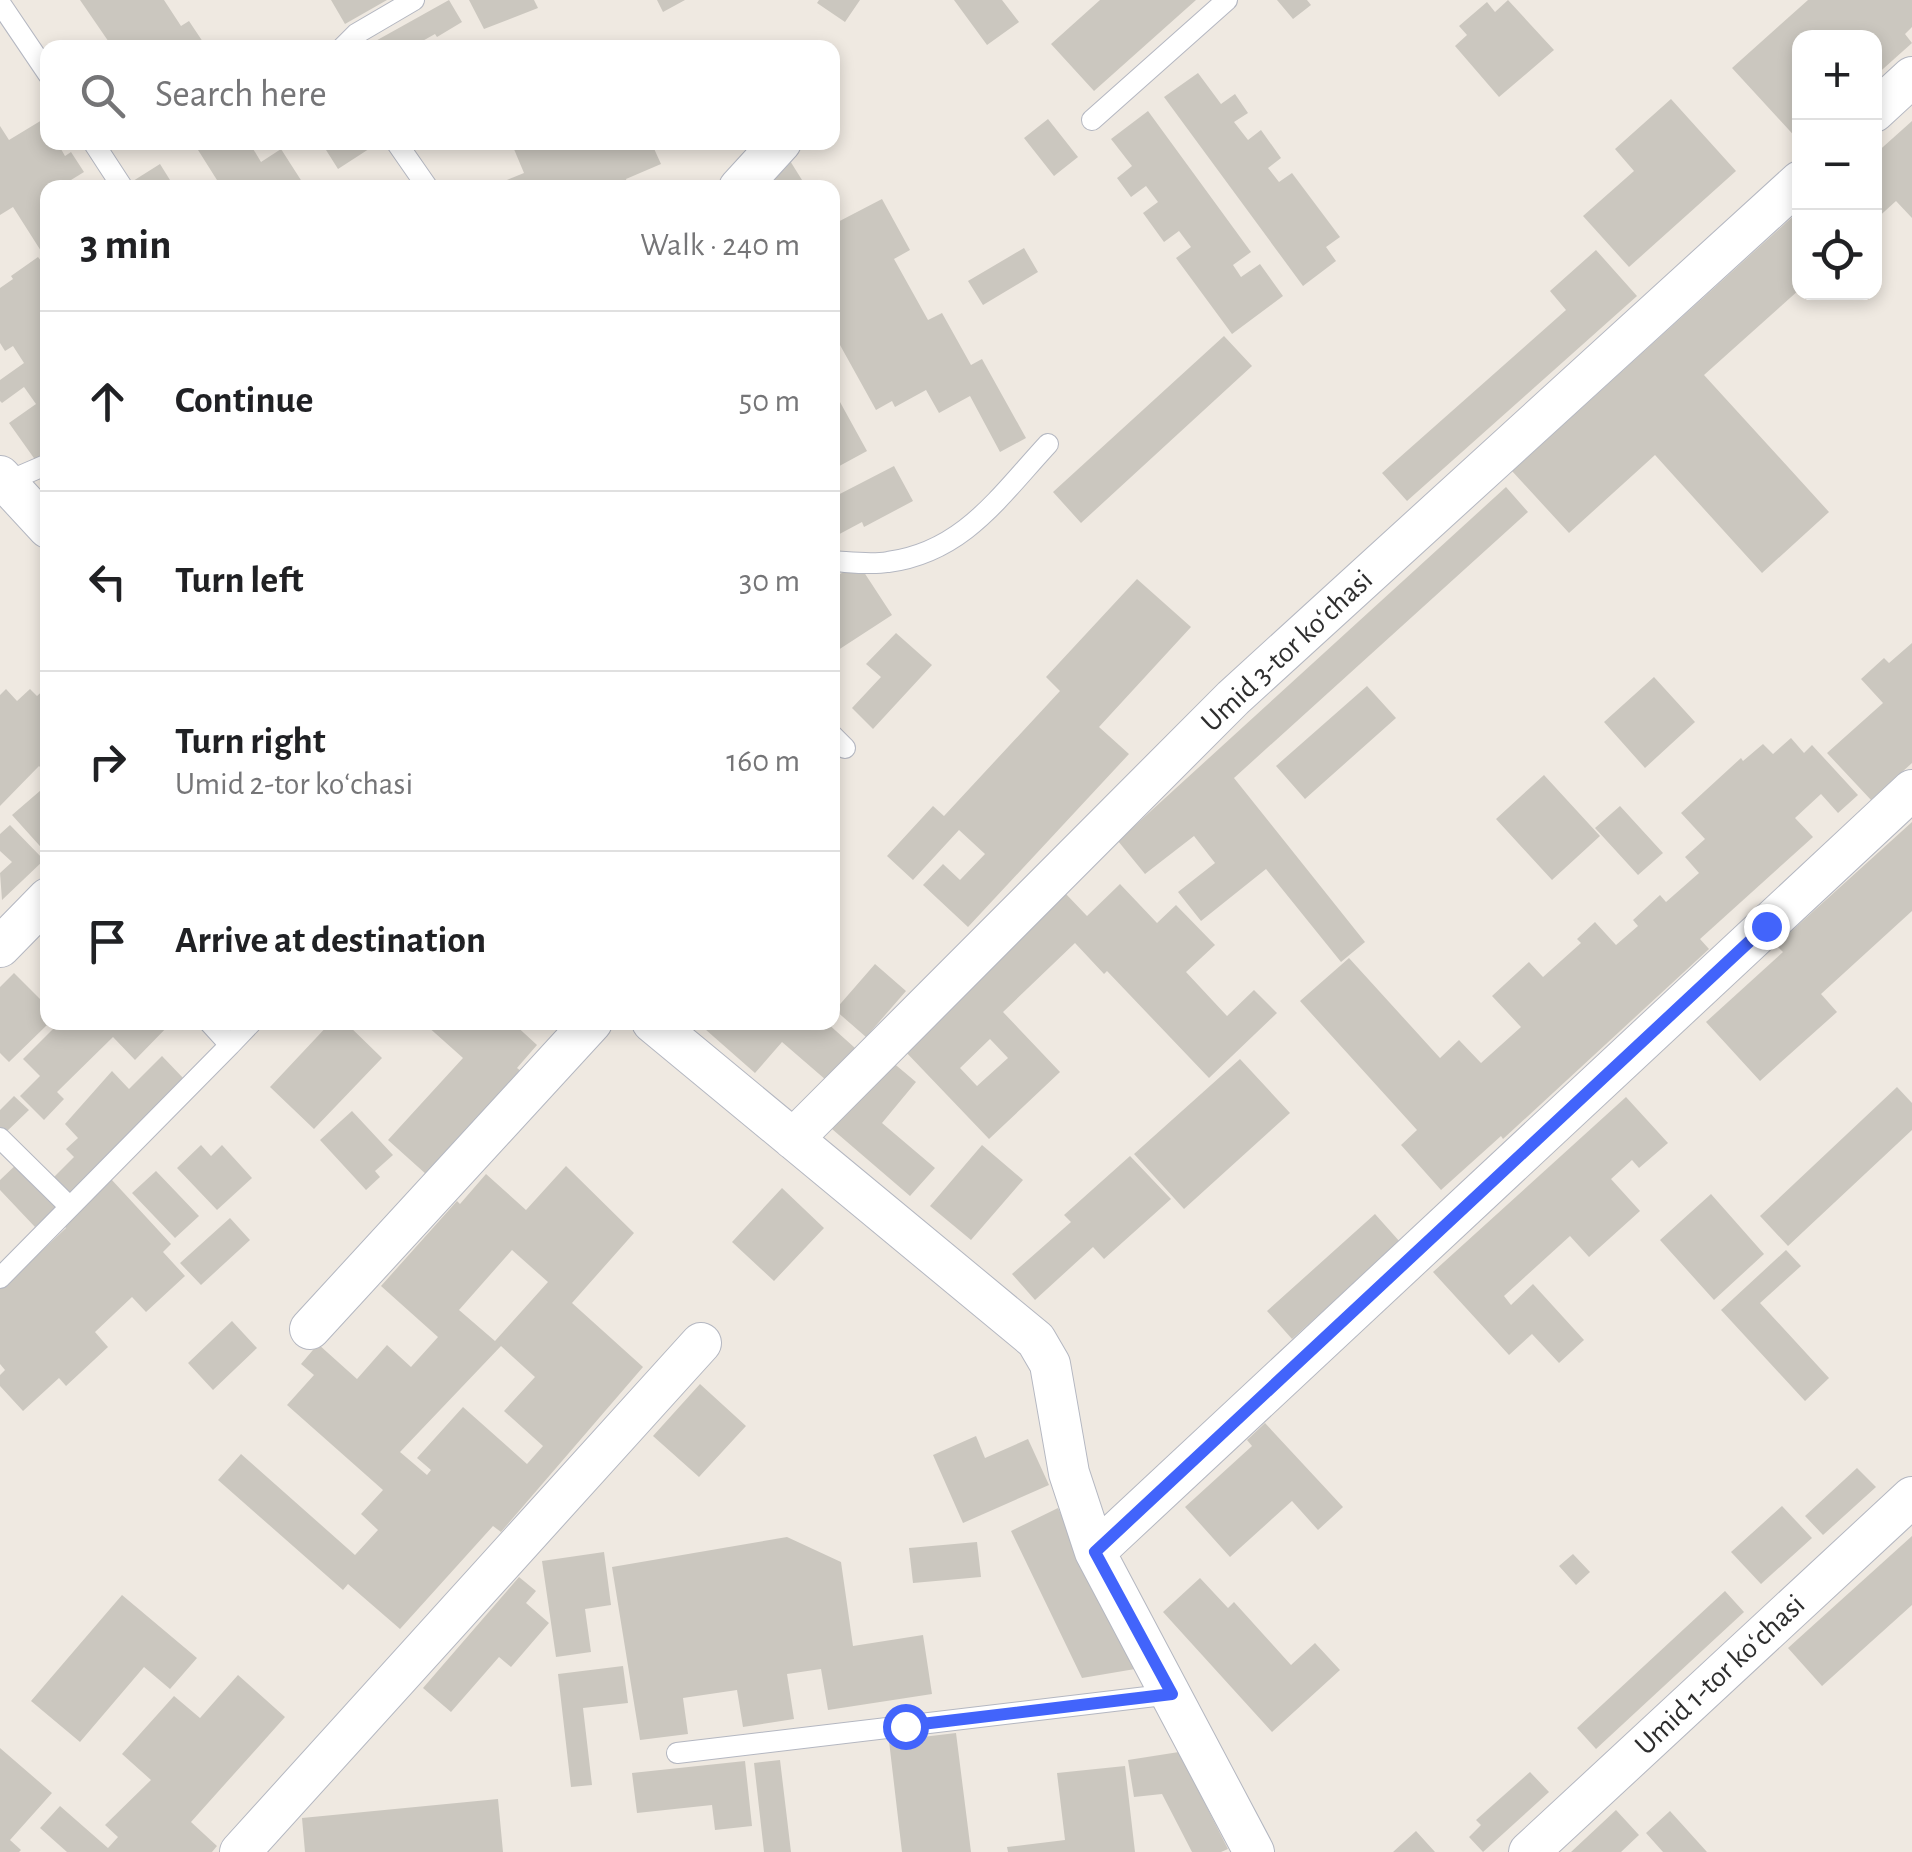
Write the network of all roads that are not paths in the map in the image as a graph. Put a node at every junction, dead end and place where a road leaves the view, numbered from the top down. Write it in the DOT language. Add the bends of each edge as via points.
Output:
graph roads {
  1 [pos="414,0"];
  2 [pos="1227,0"];
  3 [pos="0,2"];
  4 [pos="350,40"];
  5 [pos="40,62"];
  6 [pos="1912,77"];
  7 [pos="1882,105"];
  8 [pos="1092,120"];
  9 [pos="98,150"];
  10 [pos="402,150"];
  11 [pos="774,150"];
  12 [pos="117,180"];
  13 [pos="422,180"];
  14 [pos="747,180"];
  15 [pos="1792,188"];
  16 [pos="1048,444"];
  17 [pos="40,467"];
  18 [pos="2,481"];
  19 [pos="40,520"];
  20 [pos="840,561"];
  21 [pos="1912,790"];
  22 [pos="40,906"];
  23 [pos="0,946"];
  24 [pos="216,1030"];
  25 [pos="244,1030"];
  26 [pos="577,1030"];
  27 [pos="662,1030"];
  28 [pos="230,1045"];
  29 [pos="0,1138"];
  30 [pos="793,1139"];
  31 [pos="70,1207"];
  32 [pos="0,1278"];
  33 [pos="310,1329"];
  34 [pos="701,1342"];
  35 [pos="1912,1497"];
  36 [pos="1095,1552"];
  37 [pos="1172,1694"];
  38 [pos="677,1752"];
  39 [pos="240,1852"];
  40 [pos="1254,1852"];
  41 [pos="1529,1852"];
  1 -- 4 [label="lane"];
  2 -- 8 [label="lane"];
  3 -- 5 [label="lane"];
  6 -- 7 [label="street"];
  9 -- 12 [label="lane"];
  10 -- 13 [label="lane"];
  11 -- 14 [label="street"];
  15 -- 30 [label="street, Umid 3-tor koʻchasi" via="1233,698"];
  16 -- 20 [label="lane" via="969,530 927,554 884,563"];
  17 -- 18 [label="lane"];
  18 -- 19 [label="street"];
  21 -- 36 [label="street"];
  22 -- 23 [label="street"];
  24 -- 28 [label="lane"];
  25 -- 28 [label="lane"];
  26 -- 33 [label="street"];
  27 -- 30 [label="street"];
  28 -- 31 [label="lane"];
  29 -- 31 [label="lane"];
  30 -- 36 [label="street" via="1036,1340 1058,1392 1068,1473"];
  31 -- 32 [label="lane"];
  34 -- 39 [label="street"];
  35 -- 41 [label="street, Umid 1-tor koʻchasi"];
  36 -- 37 [label="street"];
  37 -- 38 [label="lane"];
  37 -- 40 [label="street"];
}
